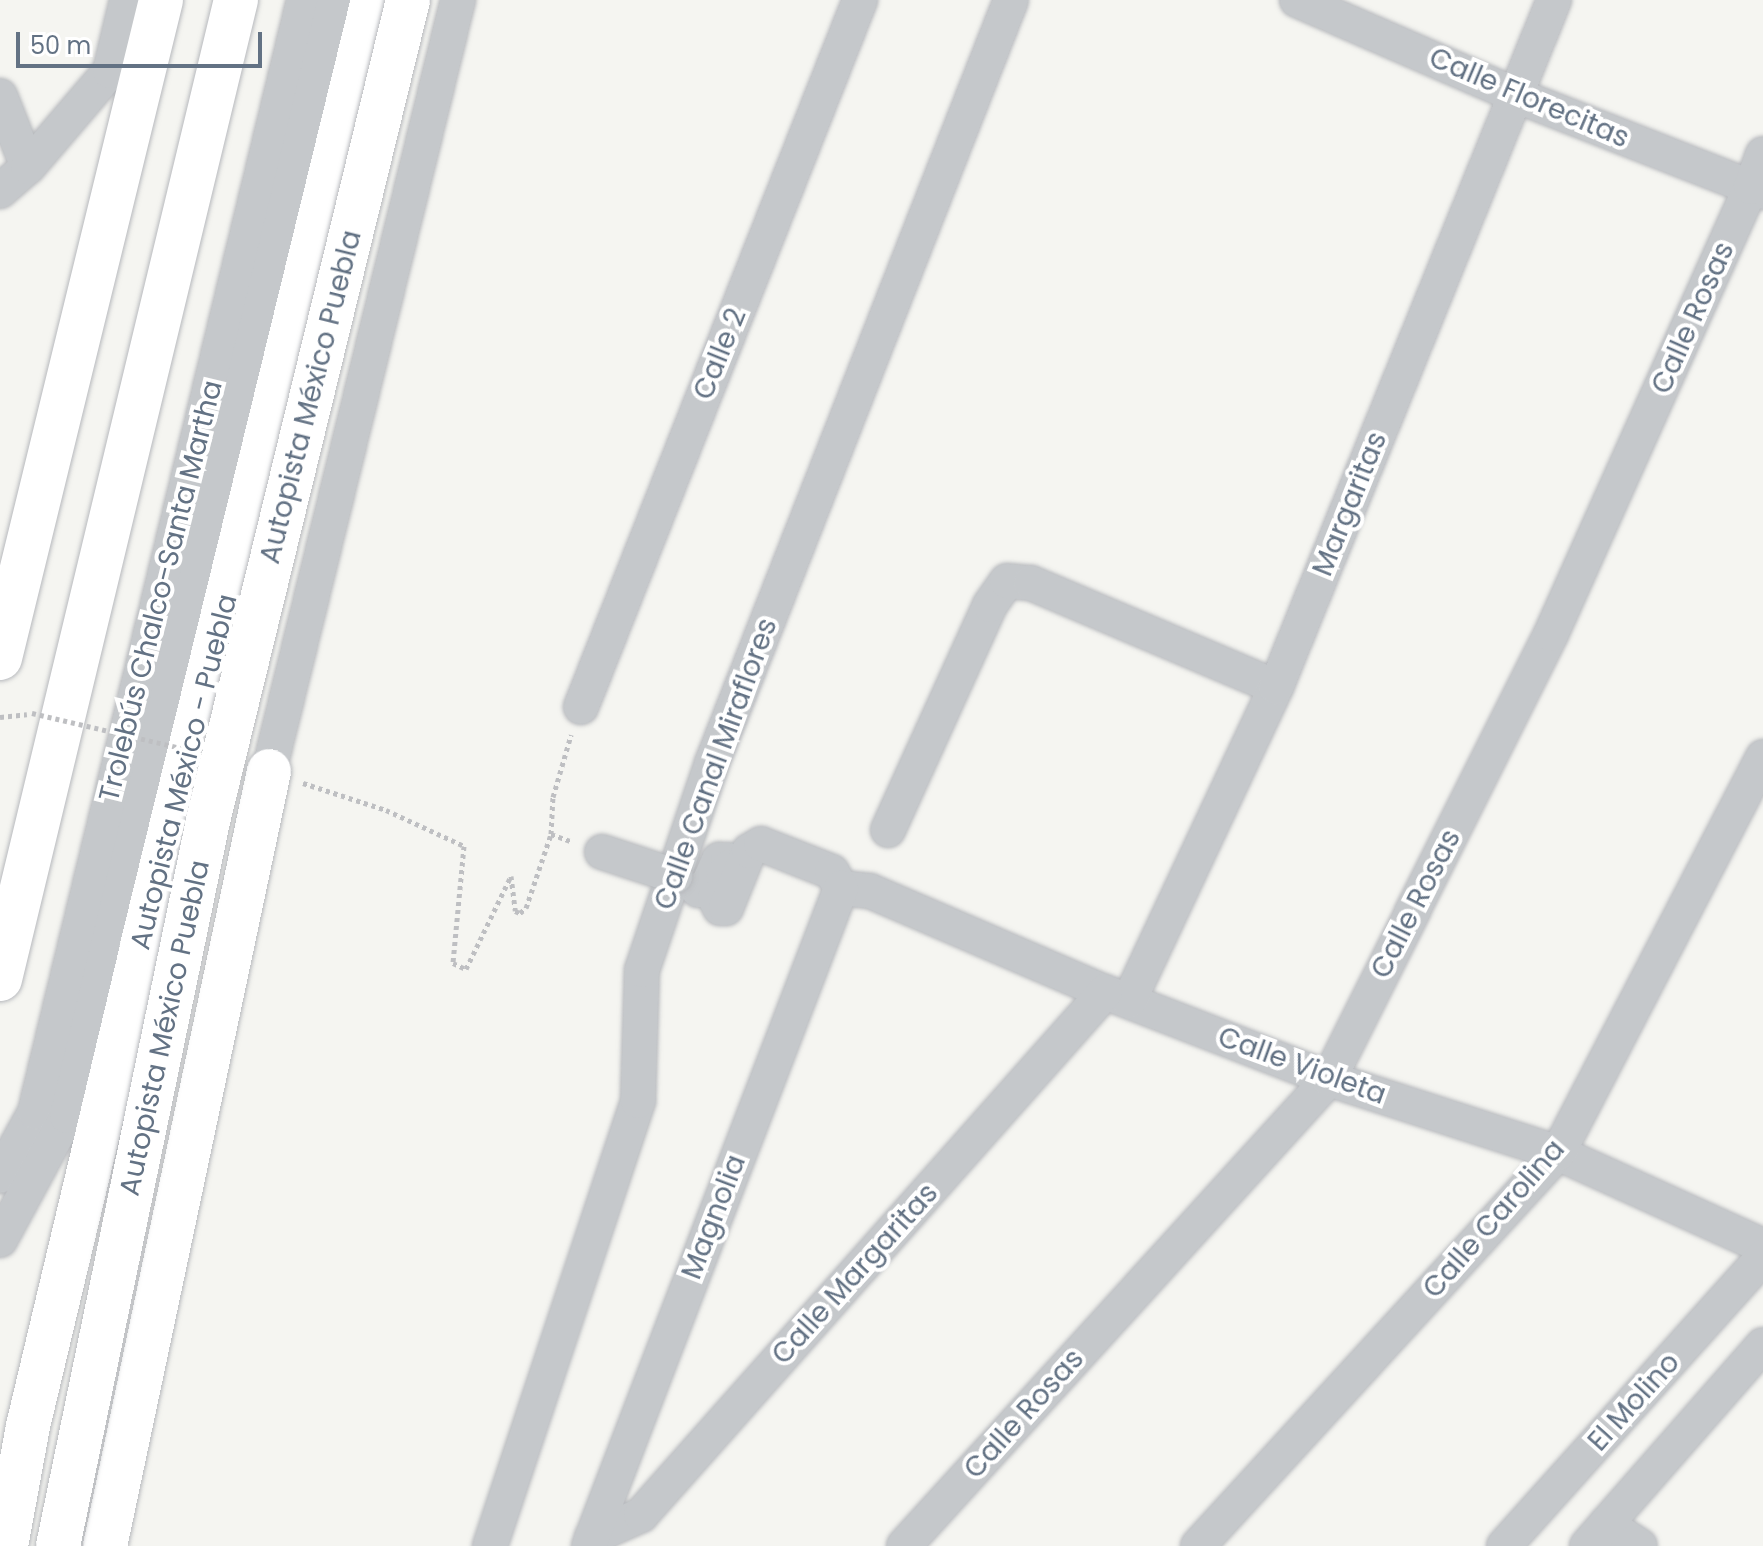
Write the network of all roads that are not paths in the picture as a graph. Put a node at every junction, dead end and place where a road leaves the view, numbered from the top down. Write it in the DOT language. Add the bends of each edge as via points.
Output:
graph roads {
  1 [pos="127,0"];
  2 [pos="161,0"];
  3 [pos="236,0"];
  4 [pos="304,0"];
  5 [pos="335,0"];
  6 [pos="373,0"];
  7 [pos="408,0"];
  8 [pos="458,0"];
  9 [pos="860,0"];
  10 [pos="1011,0"];
  11 [pos="1554,0"];
  12 [pos="1315,3"];
  13 [pos="0,96"];
  14 [pos="1518,96"];
  15 [pos="1763,154"];
  16 [pos="28,167"];
  17 [pos="1757,190"];
  18 [pos="0,191"];
  19 [pos="0,658"];
  20 [pos="1276,687"];
  21 [pos="581,707"];
  22 [pos="1763,757"];
  23 [pos="269,771"];
  24 [pos="888,830"];
  25 [pos="602,852"];
  26 [pos="841,888"];
  27 [pos="0,979"];
  28 [pos="1117,997"];
  29 [pos="1329,1079"];
  30 [pos="1558,1153"];
  31 [pos="0,1176"];
  32 [pos="0,1240"];
  33 [pos="1763,1246"];
  34 [pos="1763,1257"];
  35 [pos="1763,1345"];
  36 [pos="1596,1535"];
  37 [pos="590,1542"];
  38 [pos="6,1546"];
  39 [pos="58,1546"];
  40 [pos="105,1546"];
  41 [pos="490,1546"];
  42 [pos="904,1546"];
  43 [pos="1198,1546"];
  44 [pos="1504,1546"];
  45 [pos="1640,1546"];
  1 -- 16 [label="street" via="110,71"];
  2 -- 19 [label="highway"];
  3 -- 27 [label="highway"];
  4 -- 31 [label="street, Trolebús Chalco-Santa Martha" via="35,1112"];
  5 -- 32 [label="street" via="67,1116"];
  6 -- 38 [label="highway, Autopista México - Puebla" via="134,977 28,1426"];
  7 -- 39 [label="highway, Autopista México Puebla, bridge" via="208,821"];
  8 -- 23 [label="street, Autopista México Puebla"];
  9 -- 21 [label="street, Calle 2"];
  10 -- 41 [label="street, Calle Canal Miraflores" via="712,763 642,970 638,1101"];
  11 -- 14 [label="street, Margaritas"];
  12 -- 14 [label="street, Calle Florecitas"];
  13 -- 16 [label="street"];
  14 -- 17 [label="street, Calle Florecitas"];
  14 -- 20 [label="street, Margaritas"];
  15 -- 17 [label="street, Calle Rosas"];
  16 -- 18 [label="street"];
  17 -- 29 [label="street, Calle Rosas" via="1551,634"];
  20 -- 24 [label="street" via="1031,583 1007,581 990,605"];
  20 -- 28 [label="street, Margaritas"];
  22 -- 30 [label="street, Calle Carolina"];
  23 -- 40 [label="highway"];
  25 -- 26 [label="street, bridge" via="707,887 719,860 728,860 730,867 715,898 720,908 726,908 749,851 761,844 832,872"];
  26 -- 28 [label="street, Calle Violeta" via="870,891"];
  26 -- 37 [label="street, Magnolia"];
  28 -- 29 [label="street, Calle Violeta"];
  28 -- 37 [label="street, Calle Margaritas" via="641,1515"];
  29 -- 30 [label="street, Calle Violeta"];
  29 -- 42 [label="street, Calle Rosas"];
  30 -- 33 [label="street, Calle Violeta"];
  30 -- 43 [label="street, Calle Carolina"];
  34 -- 44 [label="street, El Molino"];
  35 -- 36 [label="street"];
  36 -- 45 [label="street"];
}
